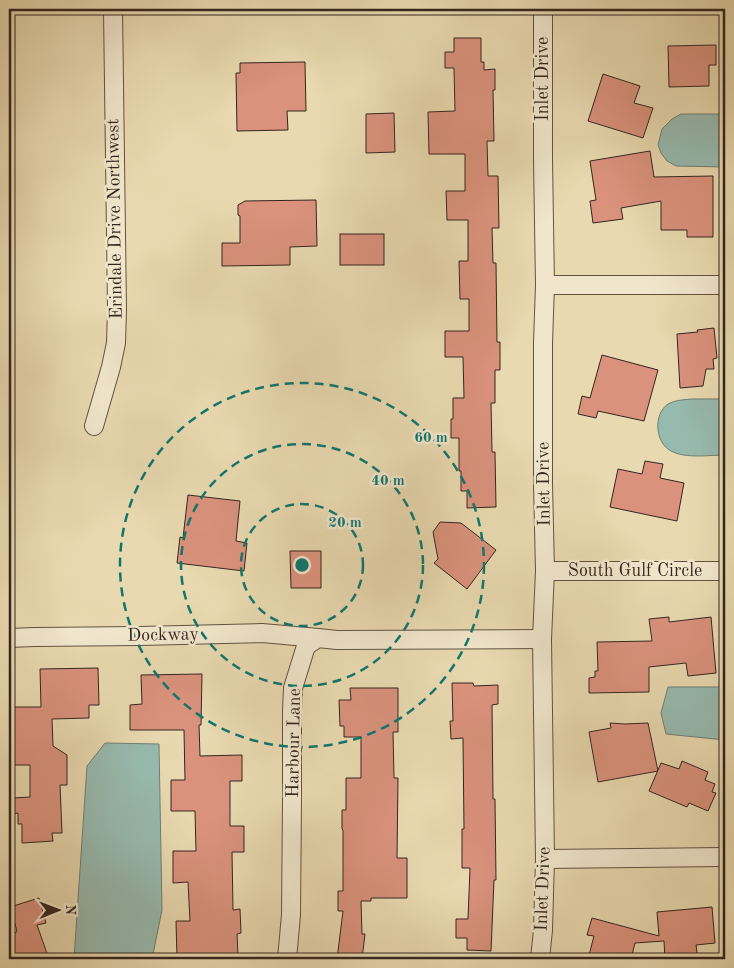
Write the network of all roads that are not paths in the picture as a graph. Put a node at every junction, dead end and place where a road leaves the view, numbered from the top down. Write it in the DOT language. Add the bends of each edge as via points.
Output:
graph roads {
  1 [pos="113,9"];
  2 [pos="544,9"];
  3 [pos="546,285"];
  4 [pos="725,285"];
  5 [pos="94,426"];
  6 [pos="546,571"];
  7 [pos="725,571"];
  8 [pos="9,638"];
  9 [pos="318,638"];
  10 [pos="542,639"];
  11 [pos="545,858"];
  12 [pos="725,858"];
  13 [pos="287,959"];
  14 [pos="540,959"];
  1 -- 5 [label="street, Erindale Drive Northwest" via="116,342"];
  2 -- 3 [label="street, Inlet Drive"];
  3 -- 4 [label="street"];
  3 -- 6 [label="street, Inlet Drive" via="543,484"];
  6 -- 7 [label="street, South Gulf Circle"];
  6 -- 10 [label="street, Inlet Drive"];
  8 -- 9 [label="street, Dockway" via="262,633"];
  9 -- 10 [label="street"];
  9 -- 13 [label="street, Harbour Lane" via="306,646 293,688 291,915"];
  10 -- 11 [label="street, Inlet Drive"];
  11 -- 12 [label="street"];
  11 -- 14 [label="street, Inlet Drive"];
}
